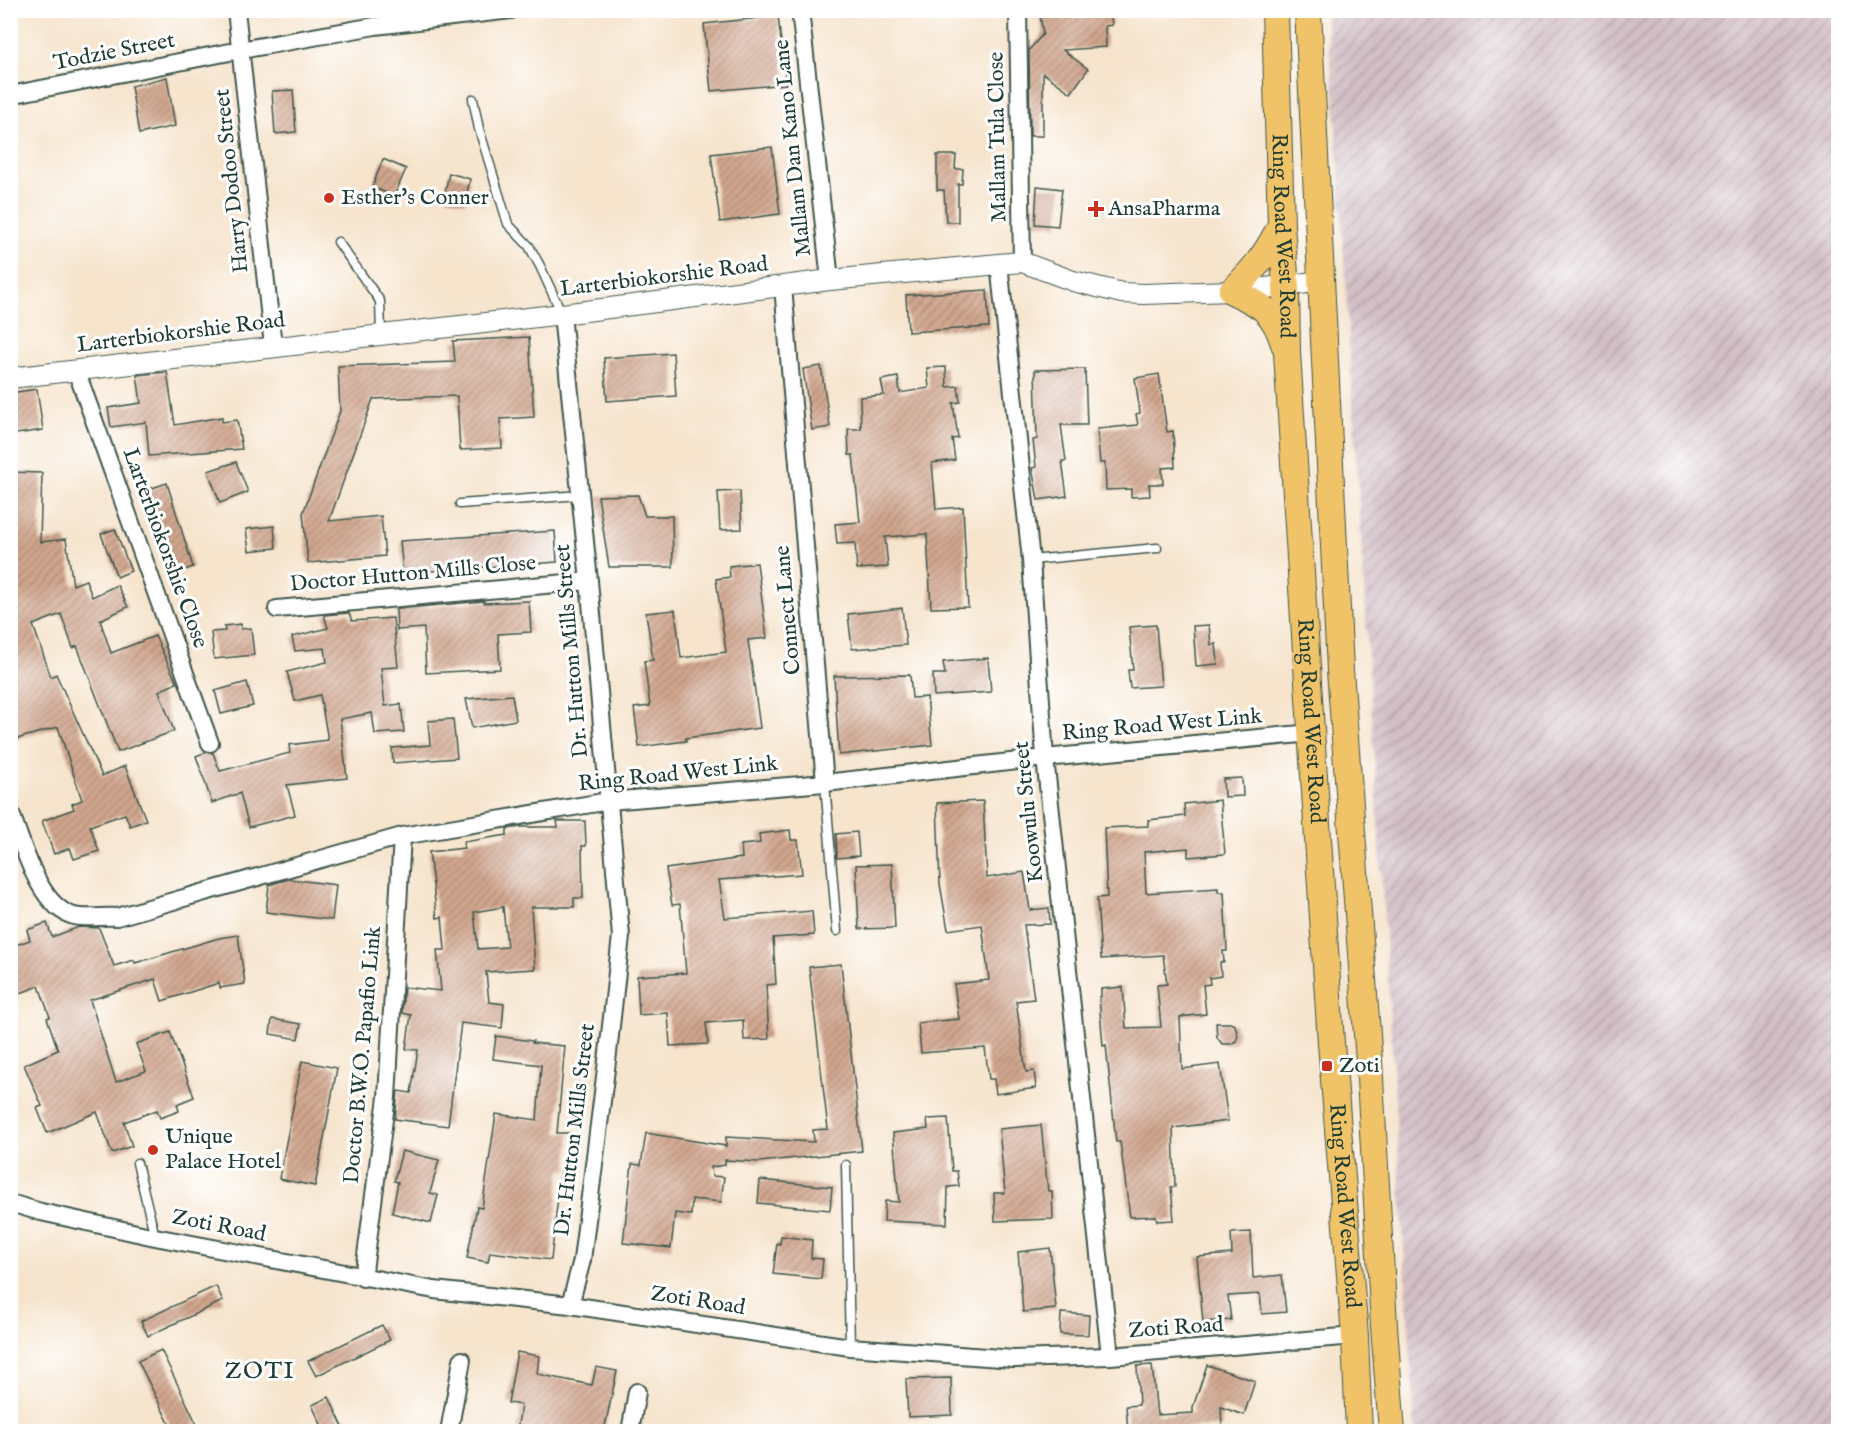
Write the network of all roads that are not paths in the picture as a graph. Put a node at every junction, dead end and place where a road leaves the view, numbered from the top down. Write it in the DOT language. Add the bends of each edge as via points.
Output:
graph roads {
  1 [pos="236,10"];
  2 [pos="384,10"];
  3 [pos="511,10"];
  4 [pos="800,10"];
  5 [pos="1018,10"];
  6 [pos="1275,10"];
  7 [pos="1308,10"];
  8 [pos="375,26"];
  9 [pos="240,50"];
  10 [pos="10,95"];
  11 [pos="473,99"];
  12 [pos="1281,225"];
  13 [pos="338,242"];
  14 [pos="1022,262"];
  15 [pos="999,264"];
  16 [pos="830,280"];
  17 [pos="1320,281"];
  18 [pos="783,286"];
  19 [pos="1286,286"];
  20 [pos="1232,291"];
  21 [pos="562,314"];
  22 [pos="381,334"];
  23 [pos="273,346"];
  24 [pos="1287,353"];
  25 [pos="76,370"];
  26 [pos="10,378"];
  27 [pos="1331,482"];
  28 [pos="580,495"];
  29 [pos="460,504"];
  30 [pos="1157,548"];
  31 [pos="1031,560"];
  32 [pos="589,581"];
  33 [pos="277,609"];
  34 [pos="1312,733"];
  35 [pos="210,743"];
  36 [pos="1045,758"];
  37 [pos="825,783"];
  38 [pos="609,801"];
  39 [pos="10,811"];
  40 [pos="402,836"];
  41 [pos="837,931"];
  42 [pos="137,1163"];
  43 [pos="846,1165"];
  44 [pos="10,1203"];
  45 [pos="10,1212"];
  46 [pos="41,1212"];
  47 [pos="155,1237"];
  48 [pos="363,1278"];
  49 [pos="570,1305"];
  50 [pos="1355,1336"];
  51 [pos="850,1347"];
  52 [pos="1110,1356"];
  53 [pos="462,1360"];
  54 [pos="637,1392"];
  55 [pos="449,1431"];
  56 [pos="630,1431"];
  57 [pos="1359,1431"];
  58 [pos="1392,1431"];
  1 -- 9 [label="street, Harry Dodoo Street"];
  2 -- 8 [label="street"];
  3 -- 8 [label="street, Todzie Street"];
  4 -- 16 [label="street, Mallam Dan Kano Lane"];
  5 -- 14 [label="street, Mallam Tula Close"];
  6 -- 12 [label="main road, Ring Road West Road"];
  7 -- 17 [label="main road, Ring Road West Road"];
  8 -- 9 [label="street, Todzie Street"];
  9 -- 10 [label="street, Todzie Street"];
  9 -- 23 [label="street, Harry Dodoo Street"];
  11 -- 21 [label="lane" via="508,224 529,246"];
  12 -- 19 [label="main road, Ring Road West Road"];
  12 -- 20 [label="main road" via="1269,250"];
  13 -- 22 [label="lane" via="380,301"];
  14 -- 15 [label="street, Larterbiokorshie Road"];
  14 -- 20 [label="street, Larterbiokorshie Road" via="1073,281 1122,293"];
  15 -- 16 [label="street, Larterbiokorshie Road"];
  15 -- 31 [label="street, Koowulu Street"];
  16 -- 18 [label="street, Larterbiokorshie Road"];
  17 -- 19 [label="street, Larterbiokorshie Road"];
  17 -- 27 [label="main road, Ring Road West Road"];
  18 -- 21 [label="street, Larterbiokorshie Road"];
  18 -- 37 [label="street, Connect Lane"];
  19 -- 20 [label="street, Larterbiokorshie Road"];
  19 -- 24 [label="main road, Ring Road West Road"];
  19 -- 27 [label="main road" via="1309,356 1318,450"];
  20 -- 24 [label="main road" via="1259,303 1278,325"];
  21 -- 22 [label="street, Larterbiokorshie Road"];
  21 -- 28 [label="street, Dr. Hutton Mills Street"];
  22 -- 23 [label="street, Larterbiokorshie Road"];
  23 -- 25 [label="street, Larterbiokorshie Road"];
  24 -- 34 [label="main road, Ring Road West Road"];
  25 -- 26 [label="street, Larterbiokorshie Road"];
  25 -- 35 [label="street, Larterbiokorshie Close"];
  27 -- 58 [label="main road, Ring Road West Road" via="1340,670"];
  28 -- 29 [label="lane"];
  28 -- 32 [label="street, Dr. Hutton Mills Street"];
  30 -- 31 [label="lane"];
  31 -- 36 [label="street, Koowulu Street"];
  32 -- 33 [label="street, Doctor Hutton Mills Close"];
  32 -- 38 [label="street, Dr. Hutton Mills Street"];
  34 -- 36 [label="street, Ring Road West Link"];
  34 -- 50 [label="main road, Ring Road West Road" via="1331,1043"];
  36 -- 37 [label="street, Ring Road West Link"];
  36 -- 52 [label="street, Koowulu Street"];
  37 -- 38 [label="street, Ring Road West Link"];
  37 -- 41 [label="lane, Connect Lane"];
  38 -- 40 [label="street, Ring Road West Link"];
  38 -- 49 [label="street, Dr. Hutton Mills Street" via="621,936 582,1260"];
  39 -- 40 [label="street, Ring Road West Link" via="36,879 61,910 75,916 117,916"];
  40 -- 48 [label="street, Doctor B.W.O. Papafio Link" via="387,1097"];
  42 -- 47 [label="lane"];
  43 -- 51 [label="lane"];
  44 -- 46 [label="street, Zoti Road"];
  45 -- 46 [label="street, Zoti Road"];
  46 -- 47 [label="street, Zoti Road"];
  47 -- 48 [label="street, Zoti Road"];
  48 -- 49 [label="street, Zoti Road"];
  49 -- 51 [label="street, Zoti Road"];
  50 -- 52 [label="street, Zoti Road"];
  50 -- 57 [label="main road, Ring Road West Road"];
  51 -- 52 [label="street, Zoti Road" via="1014,1359"];
  53 -- 55 [label="street"];
  54 -- 56 [label="street"];
}
